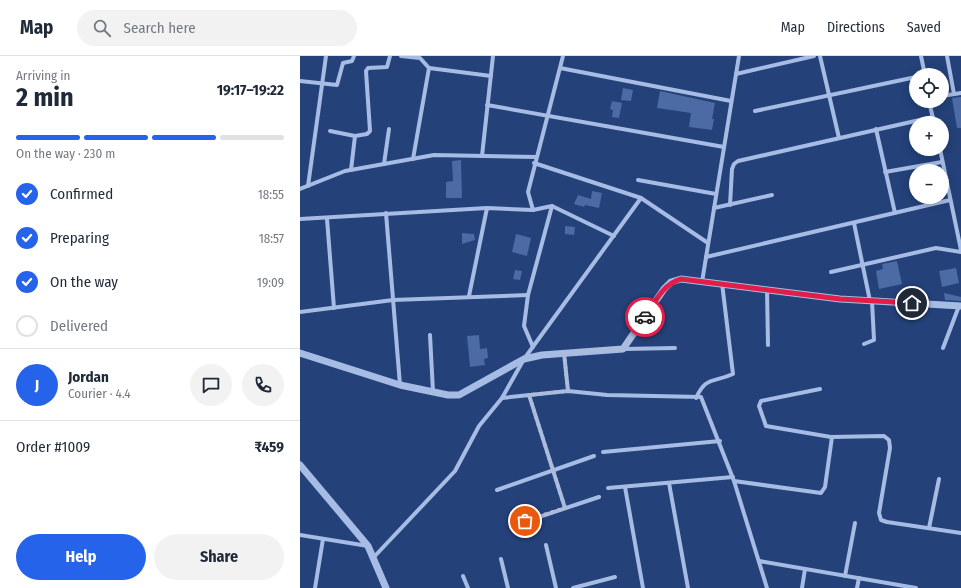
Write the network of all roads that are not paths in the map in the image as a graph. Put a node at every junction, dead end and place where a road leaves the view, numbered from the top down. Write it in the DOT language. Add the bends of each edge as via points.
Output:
graph roads {
  1 [pos="326,56"];
  2 [pos="354,56"];
  3 [pos="390,56"];
  4 [pos="402,56"];
  5 [pos="493,56"];
  6 [pos="563,56"];
  7 [pos="739,56"];
  8 [pos="814,56"];
  9 [pos="820,56"];
  10 [pos="921,56"];
  11 [pos="947,56"];
  12 [pos="429,68"];
  13 [pos="560,68"];
  14 [pos="924,68"];
  15 [pos="736,74"];
  16 [pos="491,76"];
  17 [pos="909,79"];
  18 [pos="300,81"];
  19 [pos="322,84"];
  20 [pos="961,92"];
  21 [pos="954,94"];
  22 [pos="949,95"];
  23 [pos="829,96"];
  24 [pos="731,101"];
  25 [pos="487,105"];
  26 [pos="755,111"];
  27 [pos="547,116"];
  28 [pos="909,122"];
  29 [pos="389,129"];
  30 [pos="876,129"];
  31 [pos="330,131"];
  32 [pos="355,136"];
  33 [pos="839,138"];
  34 [pos="724,147"];
  35 [pos="482,156"];
  36 [pos="941,156"];
  37 [pos="536,157"];
  38 [pos="414,159"];
  39 [pos="942,162"];
  40 [pos="534,163"];
  41 [pos="384,164"];
  42 [pos="351,170"];
  43 [pos="885,172"];
  44 [pos="638,180"];
  45 [pos="308,186"];
  46 [pos="300,189"];
  47 [pos="716,194"];
  48 [pos="772,196"];
  49 [pos="641,198"];
  50 [pos="950,200"];
  51 [pos="730,205"];
  52 [pos="552,206"];
  53 [pos="487,208"];
  54 [pos="714,208"];
  55 [pos="533,210"];
  56 [pos="386,213"];
  57 [pos="895,213"];
  58 [pos="327,218"];
  59 [pos="300,220"];
  60 [pos="854,223"];
  61 [pos="614,236"];
  62 [pos="708,243"];
  63 [pos="961,251"];
  64 [pos="706,257"];
  65 [pos="863,266"];
  66 [pos="831,272"];
  67 [pos="702,282"];
  68 [pos="722,283"];
  69 [pos="767,289"];
  70 [pos="528,295"];
  71 [pos="469,296"];
  72 [pos="392,300"];
  73 [pos="871,301"];
  74 [pos="960,306"];
  75 [pos="334,308"];
  76 [pos="300,312"];
  77 [pos="430,335"];
  78 [pos="864,344"];
  79 [pos="768,345"];
  80 [pos="533,347"];
  81 [pos="623,348"];
  82 [pos="675,348"];
  83 [pos="943,348"];
  84 [pos="300,353"];
  85 [pos="564,353"];
  86 [pos="524,359"];
  87 [pos="400,385"];
  88 [pos="820,389"];
  89 [pos="568,391"];
  90 [pos="433,392"];
  91 [pos="529,395"];
  92 [pos="502,398"];
  93 [pos="696,398"];
  94 [pos="832,437"];
  95 [pos="720,441"];
  96 [pos="603,452"];
  97 [pos="594,456"];
  98 [pos="300,465"];
  99 [pos="553,471"];
  100 [pos="733,479"];
  101 [pos="939,479"];
  102 [pos="669,483"];
  103 [pos="625,487"];
  104 [pos="608,488"];
  105 [pos="496,490"];
  106 [pos="599,497"];
  107 [pos="565,508"];
  108 [pos="855,523"];
  109 [pos="512,526"];
  110 [pos="929,528"];
  111 [pos="961,532"];
  112 [pos="300,535"];
  113 [pos="323,539"];
  114 [pos="546,545"];
  115 [pos="368,546"];
  116 [pos="373,558"];
  117 [pos="501,559"];
  118 [pos="760,561"];
  119 [pos="805,569"];
  120 [pos="463,576"];
  121 [pos="844,576"];
  122 [pos="616,577"];
  123 [pos="859,578"];
  124 [pos="315,588"];
  125 [pos="386,588"];
  126 [pos="468,588"];
  127 [pos="508,588"];
  128 [pos="556,588"];
  129 [pos="573,588"];
  130 [pos="643,588"];
  131 [pos="688,588"];
  132 [pos="767,588"];
  133 [pos="802,588"];
  134 [pos="857,588"];
  135 [pos="916,588"];
  1 -- 19 [label="street"];
  2 -- 19 [label="street" via="352,61 343,63 337,85"];
  3 -- 32 [label="street" via="387,67 368,68 366,71 370,131"];
  4 -- 12 [label="street" via="420,58"];
  5 -- 16 [label="street"];
  6 -- 13 [label="street"];
  7 -- 15 [label="street"];
  8 -- 15 [label="street"];
  9 -- 23 [label="street"];
  10 -- 14 [label="street"];
  11 -- 21 [label="street"];
  12 -- 16 [label="street"];
  12 -- 38 [label="street"];
  13 -- 24 [label="street"];
  13 -- 27 [label="street"];
  15 -- 24 [label="street"];
  16 -- 25 [label="street"];
  17 -- 23 [label="street"];
  18 -- 19 [label="street"];
  19 -- 45 [label="street"];
  20 -- 21 [label="street"];
  21 -- 22 [label="street"];
  23 -- 26 [label="street"];
  23 -- 33 [label="street"];
  24 -- 34 [label="street"];
  25 -- 27 [label="street"];
  25 -- 35 [label="street"];
  27 -- 34 [label="street"];
  27 -- 37 [label="street"];
  28 -- 30 [label="street"];
  29 -- 41 [label="street"];
  30 -- 33 [label="street"];
  30 -- 43 [label="street"];
  31 -- 32 [label="street"];
  32 -- 42 [label="street"];
  33 -- 51 [label="street" via="738,161 732,169"];
  34 -- 47 [label="street"];
  35 -- 37 [label="street"];
  35 -- 38 [label="street" via="434,155"];
  36 -- 39 [label="street"];
  37 -- 40 [label="street"];
  38 -- 41 [label="street"];
  39 -- 43 [label="street"];
  39 -- 50 [label="street"];
  40 -- 49 [label="street"];
  40 -- 55 [label="street" via="528,192"];
  41 -- 42 [label="street"];
  42 -- 45 [label="street"];
  43 -- 57 [label="street"];
  44 -- 47 [label="street"];
  45 -- 46 [label="street"];
  47 -- 54 [label="street"];
  48 -- 51 [label="street"];
  49 -- 61 [label="street"];
  49 -- 62 [label="street"];
  50 -- 57 [label="street"];
  50 -- 63 [label="street"];
  51 -- 54 [label="street"];
  52 -- 55 [label="street"];
  52 -- 61 [label="street"];
  52 -- 70 [label="street"];
  53 -- 55 [label="street"];
  53 -- 56 [label="street"];
  53 -- 71 [label="street"];
  54 -- 62 [label="street"];
  56 -- 58 [label="street"];
  56 -- 72 [label="street"];
  57 -- 60 [label="street"];
  58 -- 59 [label="street"];
  58 -- 75 [label="street"];
  60 -- 64 [label="street"];
  60 -- 65 [label="street"];
  61 -- 80 [label="street"];
  62 -- 64 [label="street"];
  63 -- 65 [label="street" via="936,248"];
  64 -- 67 [label="street"];
  65 -- 66 [label="street"];
  65 -- 73 [label="street"];
  67 -- 68 [label="street"];
  67 -- 81 [label="street" via="681,279 671,282"];
  68 -- 69 [label="street"];
  68 -- 93 [label="street" via="733,374 706,382 701,386"];
  69 -- 73 [label="street"];
  69 -- 79 [label="street"];
  70 -- 71 [label="street"];
  70 -- 80 [label="street" via="524,326"];
  71 -- 72 [label="street"];
  72 -- 75 [label="street"];
  72 -- 87 [label="street"];
  73 -- 74 [label="street"];
  73 -- 78 [label="street" via="874,340"];
  74 -- 83 [label="street"];
  75 -- 76 [label="street"];
  77 -- 90 [label="street"];
  80 -- 86 [label="street"];
  81 -- 82 [label="street"];
  81 -- 85 [label="street"];
  84 -- 87 [label="street"];
  85 -- 86 [label="street"];
  85 -- 89 [label="street"];
  86 -- 90 [label="street" via="459,395"];
  86 -- 92 [label="street"];
  87 -- 90 [label="street"];
  88 -- 94 [label="street" via="762,401 759,406 767,427"];
  89 -- 91 [label="street"];
  89 -- 93 [label="street"];
  91 -- 92 [label="street"];
  91 -- 99 [label="street"];
  92 -- 116 [label="street" via="479,426 451,476"];
  93 -- 95 [label="street" via="701,397"];
  94 -- 100 [label="street" via="825,487 821,493"];
  94 -- 110 [label="street" via="880,435 887,438 890,448 880,516 884,522"];
  95 -- 96 [label="street"];
  95 -- 100 [label="street"];
  97 -- 99 [label="street"];
  98 -- 115 [label="street"];
  99 -- 105 [label="street"];
  99 -- 107 [label="street"];
  100 -- 102 [label="street"];
  100 -- 118 [label="street"];
  101 -- 110 [label="street"];
  102 -- 103 [label="street"];
  102 -- 131 [label="street"];
  103 -- 104 [label="street"];
  103 -- 130 [label="street"];
  106 -- 107 [label="street"];
  107 -- 109 [label="street"];
  108 -- 121 [label="street"];
  110 -- 111 [label="street"];
  112 -- 113 [label="street"];
  113 -- 115 [label="street"];
  113 -- 124 [label="street"];
  114 -- 128 [label="street"];
  115 -- 116 [label="street"];
  116 -- 125 [label="street"];
  117 -- 127 [label="street"];
  118 -- 119 [label="street"];
  118 -- 132 [label="street"];
  119 -- 121 [label="street"];
  119 -- 133 [label="street"];
  120 -- 126 [label="street"];
  121 -- 123 [label="street"];
  122 -- 129 [label="street"];
  123 -- 134 [label="street"];
  123 -- 135 [label="street"];
}
